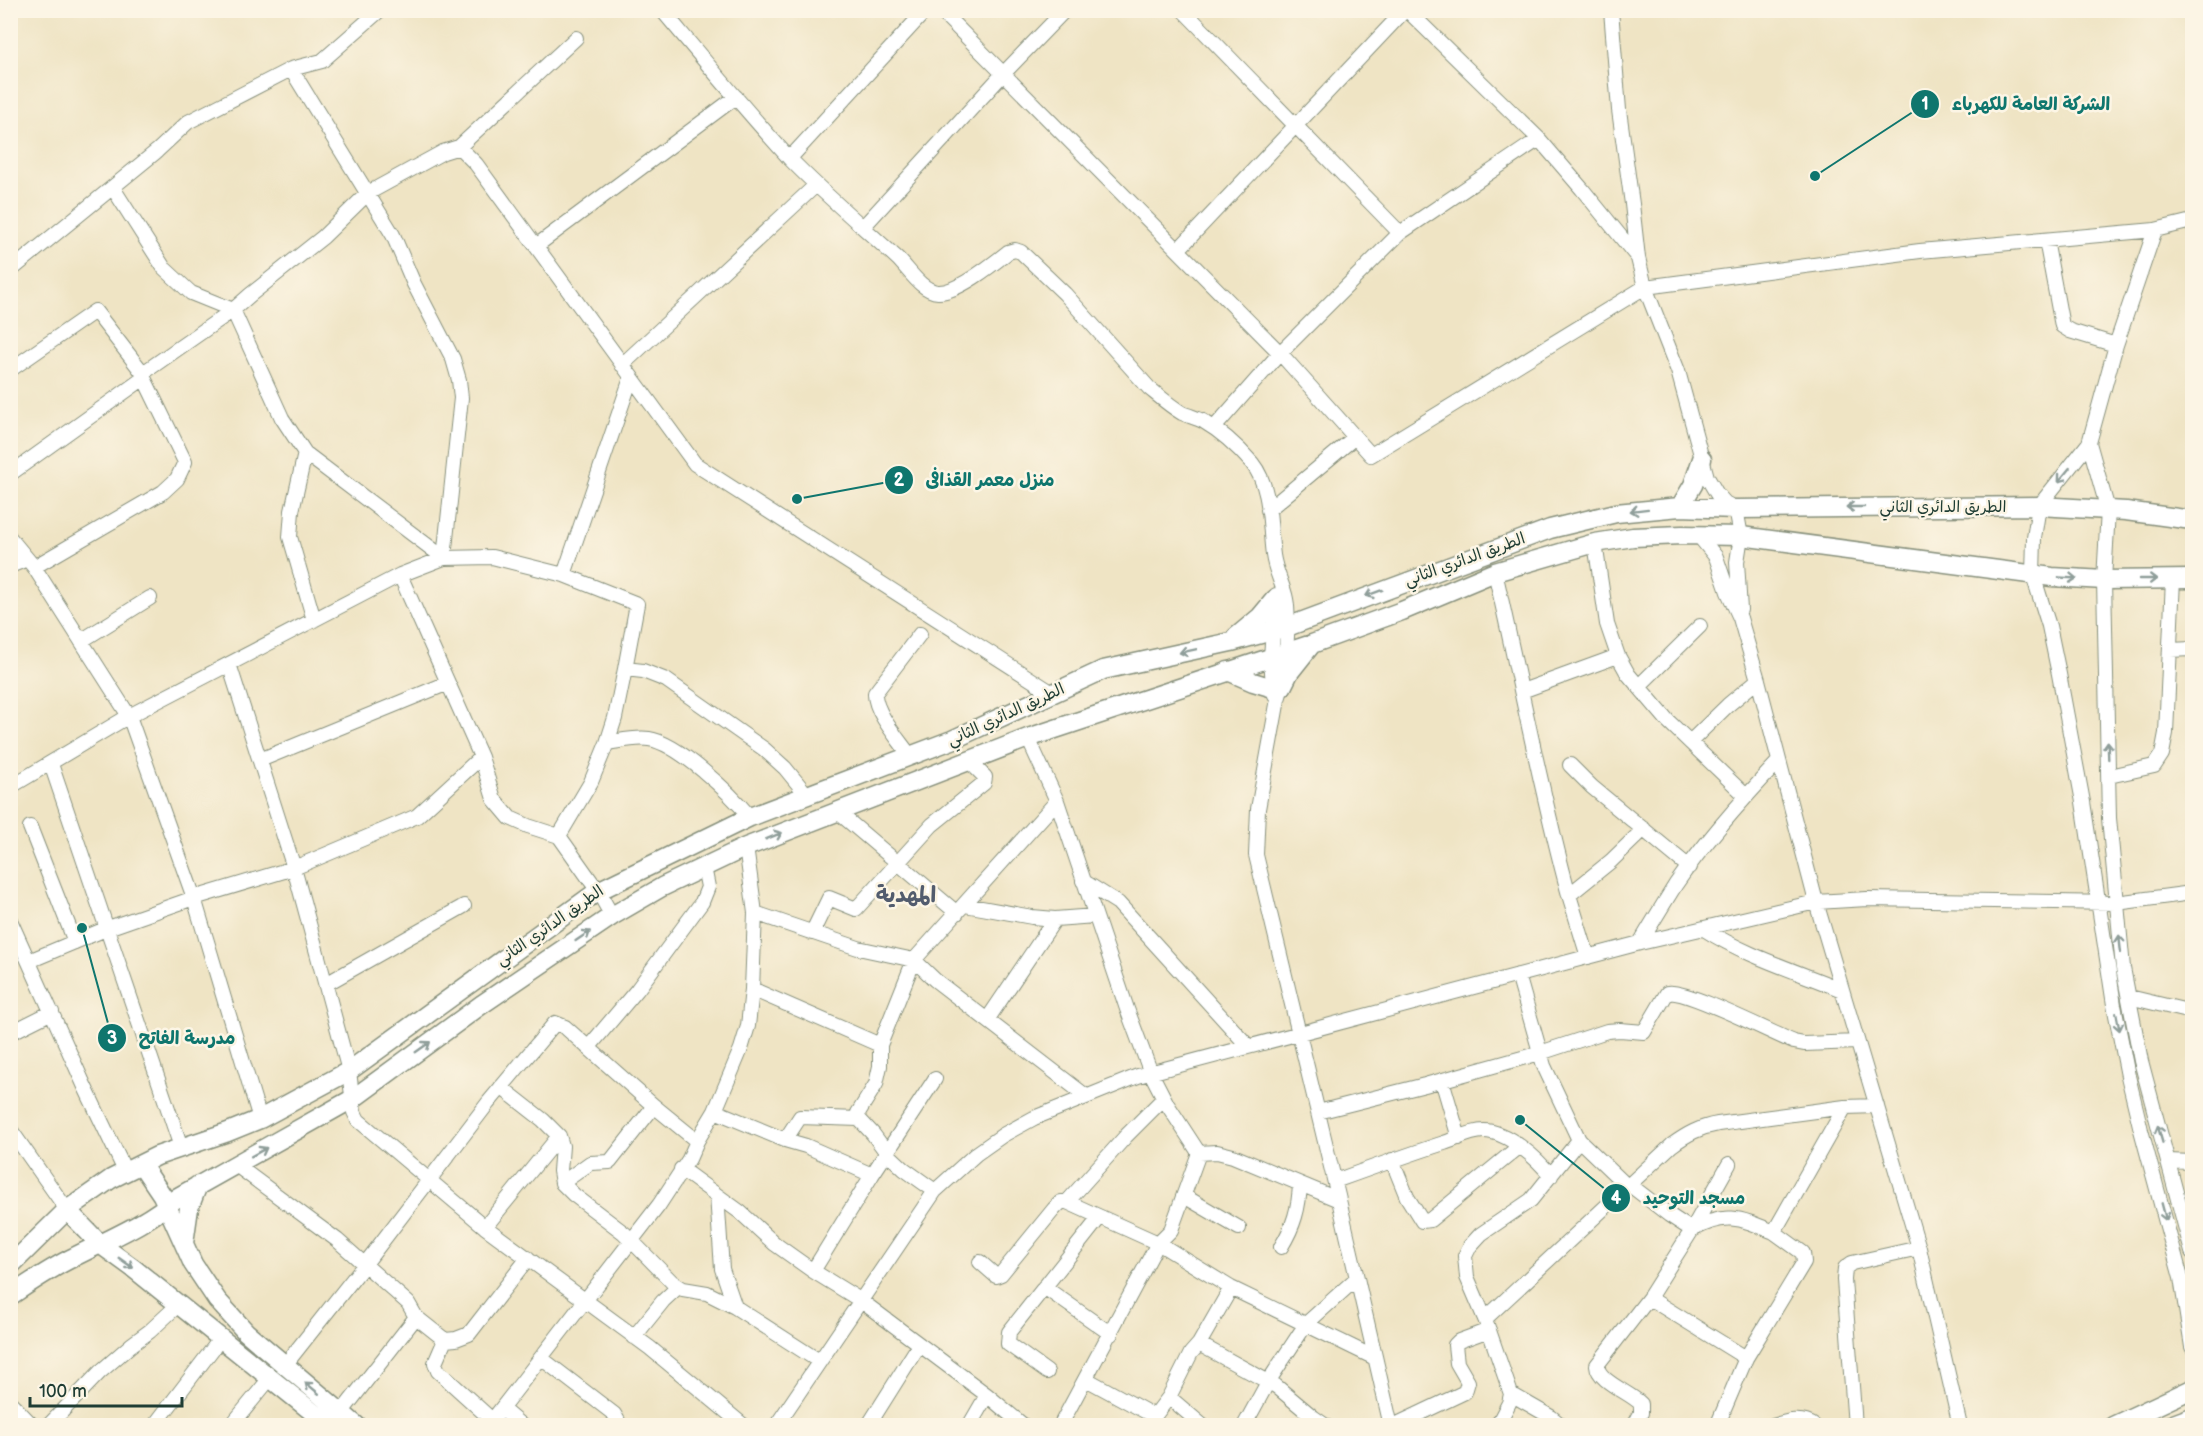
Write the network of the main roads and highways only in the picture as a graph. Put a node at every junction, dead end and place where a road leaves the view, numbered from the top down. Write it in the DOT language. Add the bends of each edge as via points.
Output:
graph roads {
  1 [pos="1701,459"];
  2 [pos="1680,507"];
  3 [pos="2193,520"];
  4 [pos="2193,579"];
  5 [pos="1277,590"];
  6 [pos="1231,642"];
  7 [pos="1312,644"];
  8 [pos="1228,671"];
  9 [pos="133,1167"];
  10 [pos="198,1185"];
  11 [pos="168,1206"];
  12 [pos="67,1210"];
  13 [pos="100,1244"];
  14 [pos="184,1244"];
  15 [pos="28,1249"];
  16 [pos="10,1266"];
  17 [pos="45,1273"];
  18 [pos="10,1296"];
  19 [pos="2193,1389"];
  20 [pos="2193,1418"];
  21 [pos="336,1419"];
  22 [pos="357,1425"];
  23 [pos="2113,1425"];
  24 [pos="2168,1425"];
  1 -- 2 [label="main road" via="1693,485"];
  3 -- 2 [label="main road, الطريق الدائري الثاني, one-way" via="2039,506"];
  2 -- 6 [label="main road, الطريق الدائري الثاني, one-way" via="1616,513 1550,529 1280,628"];
  7 -- 4 [label="main road, الطريق الدائري الثاني, one-way" via="1495,572 1595,543 1660,535 1741,536 2033,575 2104,580"];
  5 -- 6 [label="main road" via="1260,617"];
  6 -- 9 [label="main road, الطريق الدائري الثاني, one-way" via="1102,670 952,740 750,818 598,891 350,1071 260,1119"];
  7 -- 8 [label="main road, الطريق الدائري الثاني"];
  7 -- 8 [label="main road" via="1278,691"];
  10 -- 8 [label="main road, الطريق الدائري الثاني, one-way" via="354,1098 481,1005 612,916 662,887 746,846 1028,738"];
  9 -- 11 [label="main road"];
  9 -- 12 [label="main road, الطريق الدائري الثاني"];
  10 -- 11 [label="main road, الطريق الدائري الثاني"];
  10 -- 14 [label="main road" via="186,1220"];
  11 -- 13 [label="main road, الطريق الدائري الثاني"];
  11 -- 14 [label="main road"];
  12 -- 13 [label="main road"];
  12 -- 15 [label="main road, الطريق الدائري الثاني"];
  13 -- 17 [label="main road, الطريق الدائري الثاني"];
  13 -- 21 [label="main road, one-way" via="271,1377"];
  21 -- 14 [label="main road, one-way" via="217,1300"];
  15 -- 16 [label="main road, الطريق الدائري الثاني"];
  15 -- 17 [label="main road"];
  17 -- 18 [label="main road, الطريق الدائري الثاني"];
  19 -- 23 [label="main road"];
  20 -- 24 [label="main road"];
  21 -- 22 [label="main road"];
}
